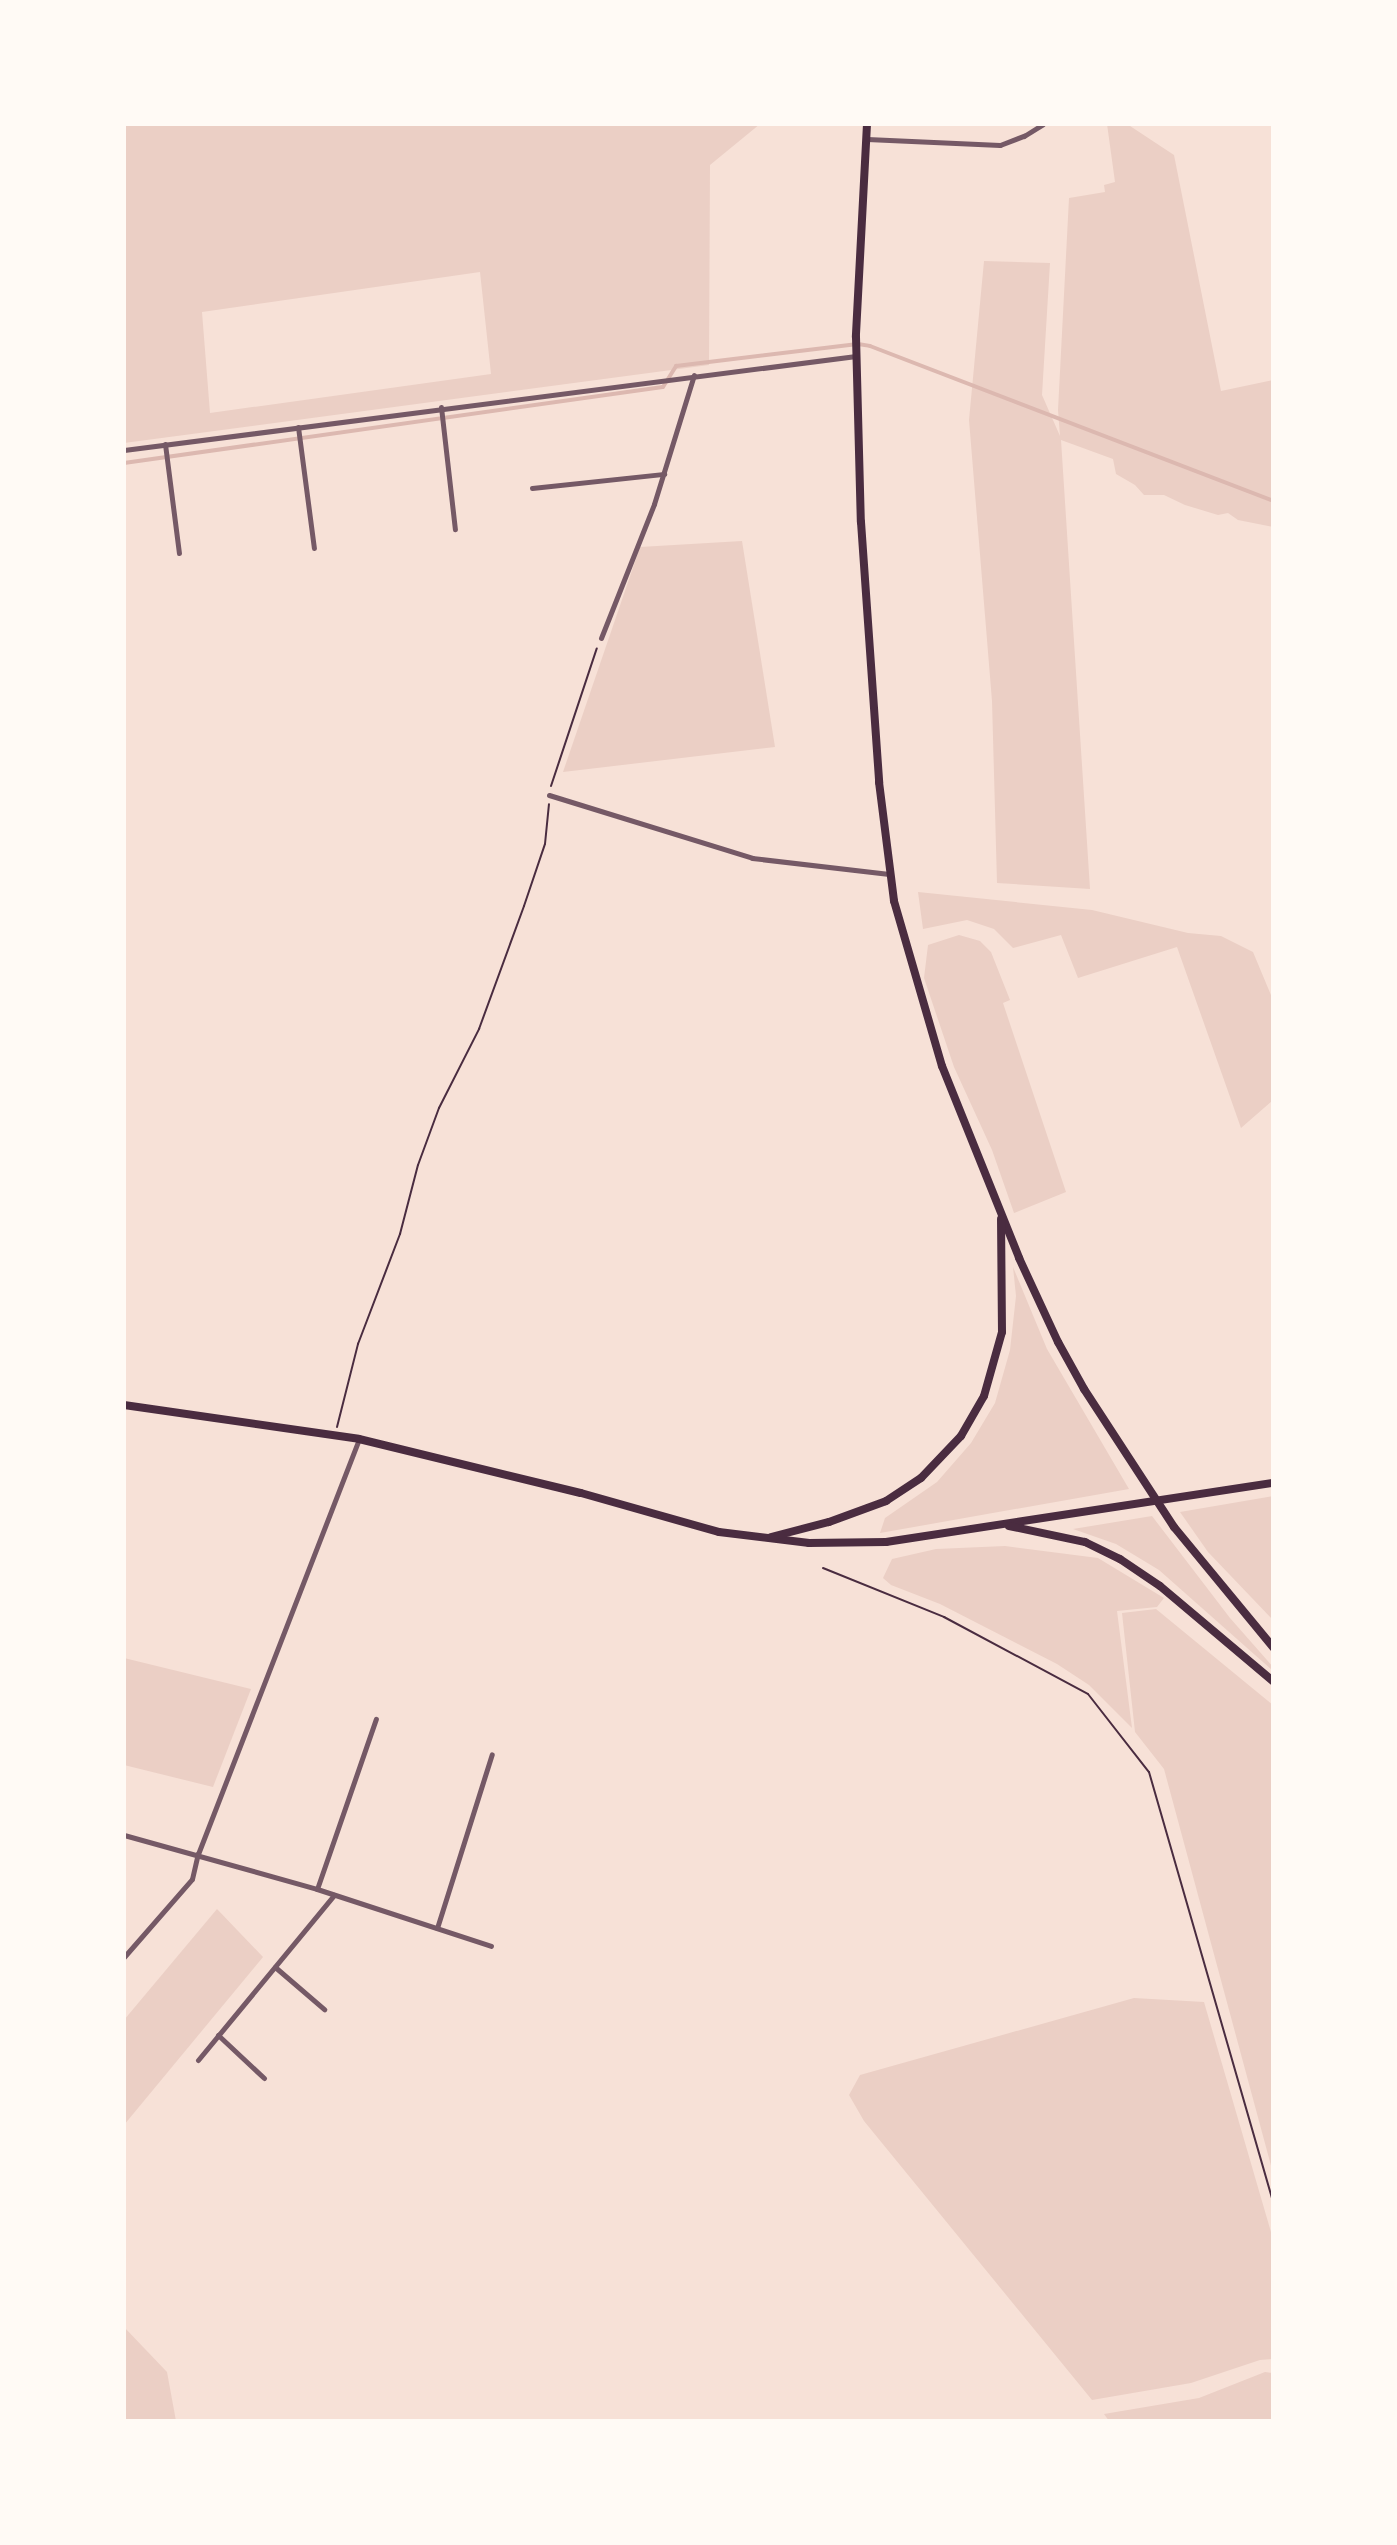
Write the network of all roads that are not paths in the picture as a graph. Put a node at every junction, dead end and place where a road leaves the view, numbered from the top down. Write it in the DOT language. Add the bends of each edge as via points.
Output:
graph roads {
  1 [pos="867,124"];
  2 [pos="1043,124"];
  3 [pos="866,139"];
  4 [pos="856,352"];
  5 [pos="694,375"];
  6 [pos="441,407"];
  7 [pos="298,427"];
  8 [pos="165,444"];
  9 [pos="124,450"];
  10 [pos="664,474"];
  11 [pos="532,488"];
  12 [pos="455,529"];
  13 [pos="314,548"];
  14 [pos="179,553"];
  15 [pos="601,638"];
  16 [pos="549,795"];
  17 [pos="889,874"];
  18 [pos="1001,1210"];
  19 [pos="124,1405"];
  20 [pos="359,1439"];
  21 [pos="1273,1483"];
  22 [pos="1005,1525"];
  23 [pos="764,1539"];
  24 [pos="1273,1647"];
  25 [pos="1273,1681"];
  26 [pos="376,1719"];
  27 [pos="492,1754"];
  28 [pos="124,1835"];
  29 [pos="198,1854"];
  30 [pos="317,1889"];
  31 [pos="334,1895"];
  32 [pos="437,1928"];
  33 [pos="491,1946"];
  34 [pos="124,1957"];
  35 [pos="275,1967"];
  36 [pos="324,2009"];
  37 [pos="218,2035"];
  38 [pos="198,2060"];
  39 [pos="264,2078"];
  1 -- 3 [label="main road"];
  2 -- 3 [label="street" via="1000,145"];
  3 -- 4 [label="main road"];
  4 -- 5 [label="street"];
  4 -- 17 [label="main road" via="861,522"];
  5 -- 6 [label="street"];
  5 -- 10 [label="street"];
  6 -- 7 [label="street"];
  6 -- 12 [label="street"];
  7 -- 8 [label="street"];
  7 -- 13 [label="street"];
  8 -- 9 [label="street"];
  8 -- 14 [label="street"];
  10 -- 11 [label="street"];
  10 -- 15 [label="street"];
  16 -- 17 [label="street" via="752,858"];
  17 -- 18 [label="main road" via="942,1066"];
  18 -- 23 [label="main road" via="1002,1332 984,1396 961,1436 921,1478 886,1501"];
  18 -- 24 [label="main road" via="1039,1302 1084,1389 1174,1527"];
  19 -- 20 [label="main road"];
  20 -- 23 [label="main road"];
  20 -- 29 [label="street"];
  21 -- 22 [label="main road"];
  22 -- 23 [label="main road" via="857,1544"];
  22 -- 25 [label="main road" via="1085,1542 1120,1559"];
  26 -- 30 [label="street"];
  27 -- 32 [label="street"];
  28 -- 29 [label="street"];
  29 -- 30 [label="street"];
  29 -- 34 [label="street" via="192,1879"];
  30 -- 31 [label="street"];
  31 -- 32 [label="street"];
  31 -- 35 [label="street"];
  32 -- 33 [label="street"];
  35 -- 36 [label="street"];
  35 -- 37 [label="street"];
  37 -- 38 [label="street"];
  37 -- 39 [label="street"];
}
